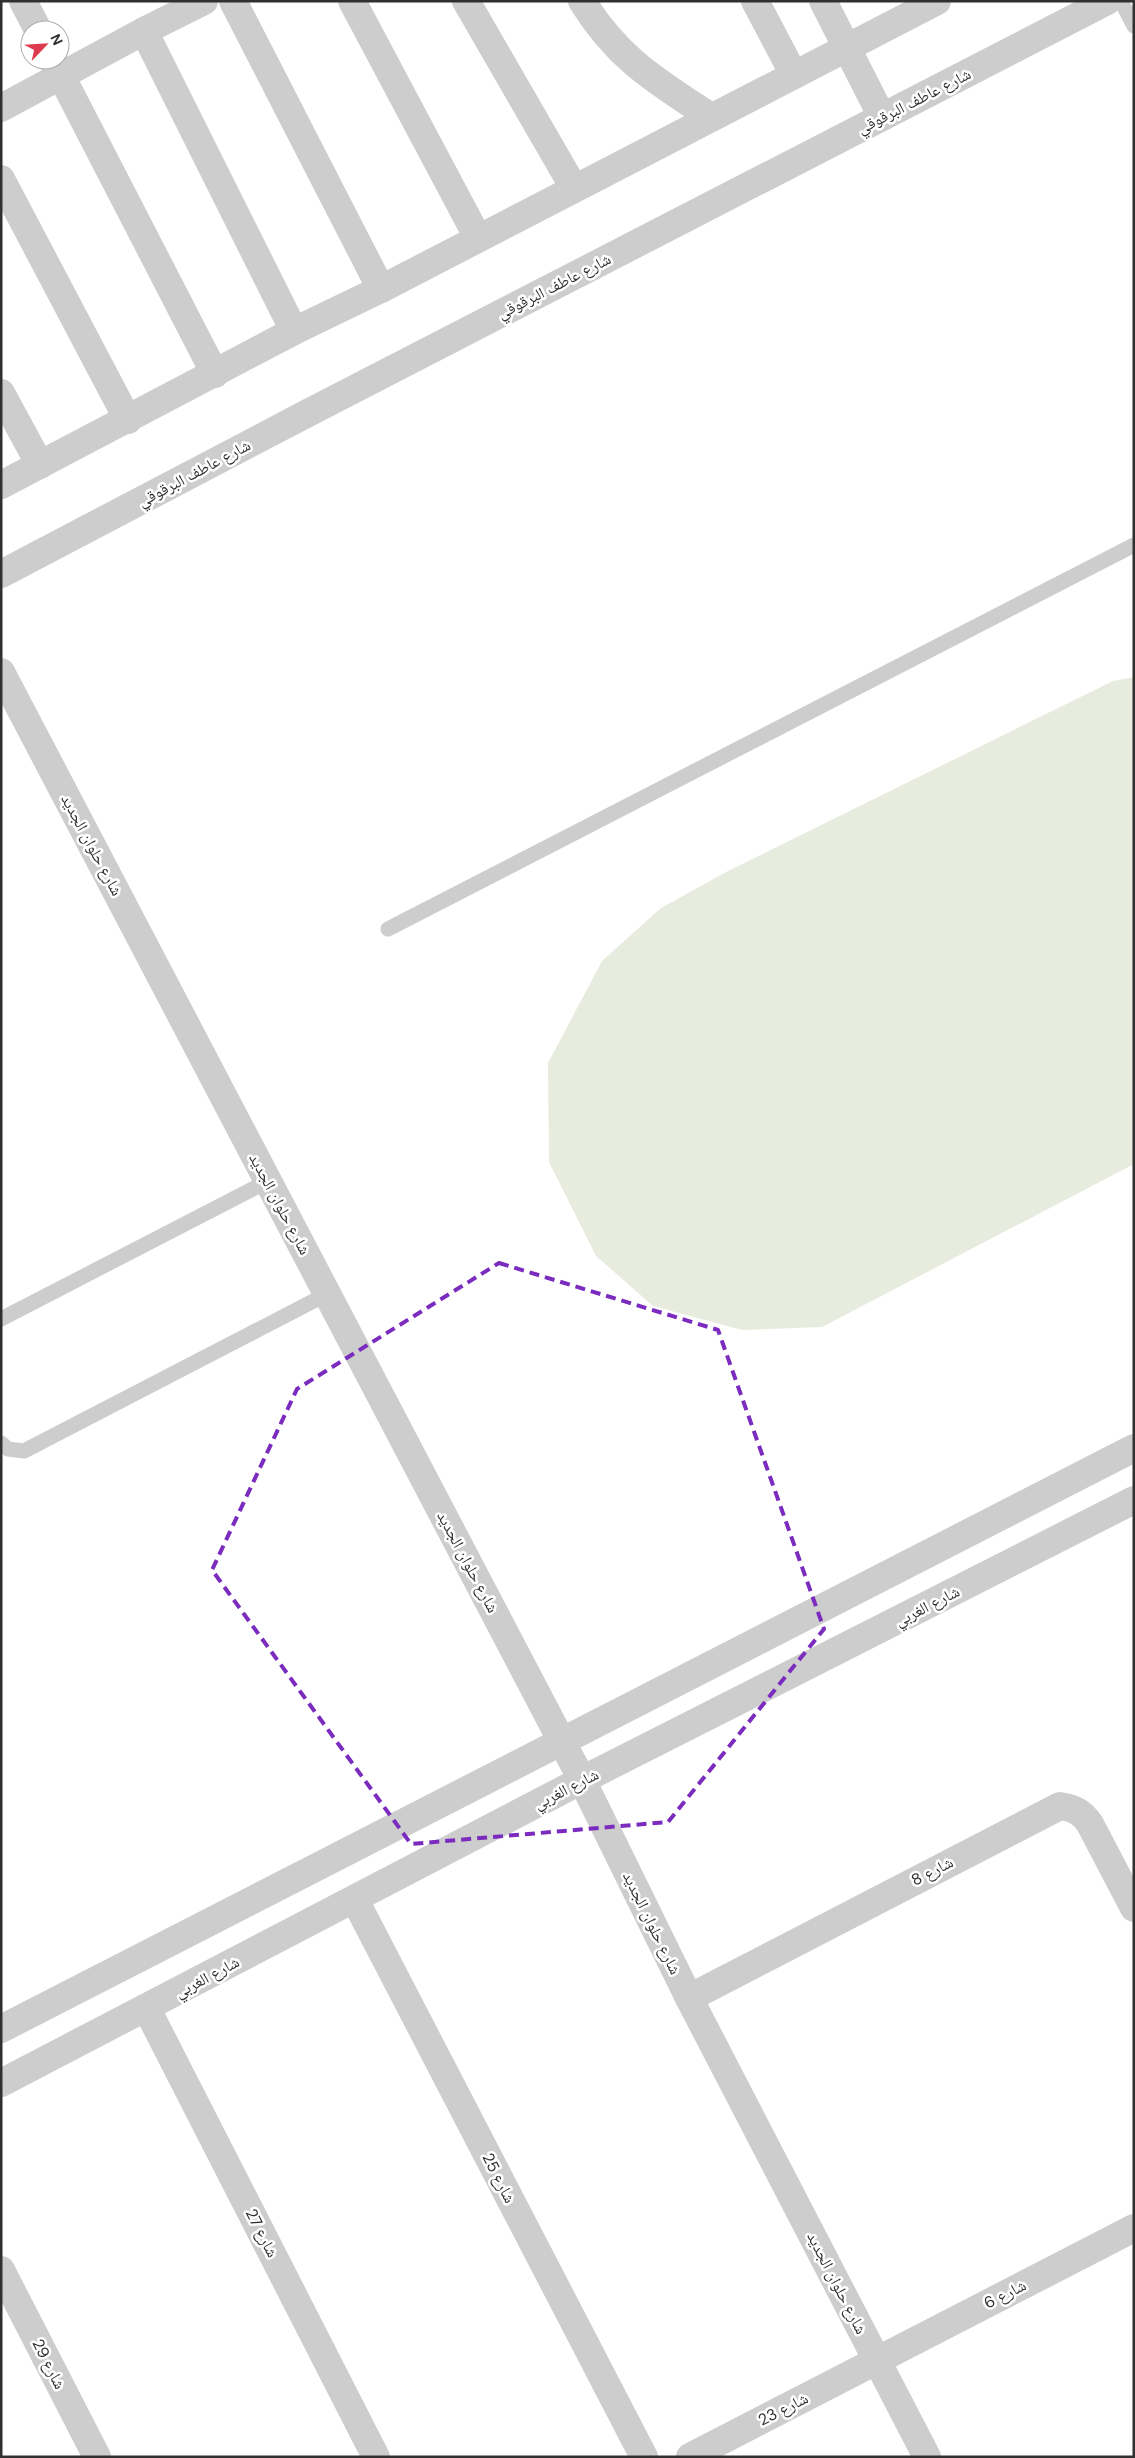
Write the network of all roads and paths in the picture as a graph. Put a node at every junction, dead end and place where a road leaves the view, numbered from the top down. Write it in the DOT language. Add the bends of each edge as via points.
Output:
graph roads {
  1 [pos="9,1"];
  2 [pos="23,1"];
  3 [pos="204,1"];
  4 [pos="233,1"];
  5 [pos="352,1"];
  6 [pos="466,1"];
  7 [pos="582,1"];
  8 [pos="755,1"];
  9 [pos="823,1"];
  10 [pos="937,1"];
  11 [pos="1107,1"];
  12 [pos="1121,1"];
  13 [pos="1,5"];
  14 [pos="33,20"];
  15 [pos="1134,26"];
  16 [pos="144,30"];
  17 [pos="846,48"];
  18 [pos="70,63"];
  19 [pos="55,70"];
  20 [pos="59,70"];
  21 [pos="794,75"];
  22 [pos="1,108"];
  23 [pos="711,117"];
  24 [pos="882,117"];
  25 [pos="1,179"];
  26 [pos="574,188"];
  27 [pos="478,238"];
  28 [pos="381,289"];
  29 [pos="294,331"];
  30 [pos="215,374"];
  31 [pos="1,393"];
  32 [pos="128,420"];
  33 [pos="40,465"];
  34 [pos="1,485"];
  35 [pos="1134,545"];
  36 [pos="1,574"];
  37 [pos="1,672"];
  38 [pos="388,929"];
  39 [pos="268,1181"];
  40 [pos="327,1294"];
  41 [pos="1,1320"];
  42 [pos="1,1443"];
  43 [pos="1134,1448"];
  44 [pos="1134,1500"];
  45 [pos="562,1743"];
  46 [pos="582,1780"];
  47 [pos="355,1900"];
  48 [pos="1134,1908"];
  49 [pos="689,1998"];
  50 [pos="147,2008"];
  51 [pos="1,2029"];
  52 [pos="1,2083"];
  53 [pos="1134,2228"];
  54 [pos="1,2270"];
  55 [pos="877,2360"];
  56 [pos="97,2457"];
  57 [pos="376,2457"];
  58 [pos="644,2457"];
  59 [pos="690,2457"];
  60 [pos="927,2457"];
  1 -- 13 [label="street"];
  2 -- 14 [label="street"];
  3 -- 16 [label="street"];
  4 -- 28 [label="street"];
  5 -- 27 [label="street"];
  6 -- 26 [label="street"];
  7 -- 23 [label="street" via="620,52 650,77"];
  8 -- 21 [label="street"];
  9 -- 17 [label="street"];
  10 -- 17 [label="street"];
  11 -- 24 [label="street, شارع عاطف البرقوقي"];
  12 -- 15 [label="lane"];
  16 -- 18 [label="street"];
  16 -- 29 [label="street"];
  17 -- 21 [label="street"];
  17 -- 24 [label="street"];
  19 -- 22 [label="street"];
  20 -- 30 [label="street"];
  21 -- 23 [label="street"];
  23 -- 26 [label="street"];
  24 -- 36 [label="street, شارع عاطف البرقوقي"];
  25 -- 32 [label="street"];
  26 -- 27 [label="street"];
  27 -- 28 [label="street"];
  28 -- 29 [label="street"];
  29 -- 30 [label="street"];
  30 -- 32 [label="street"];
  31 -- 33 [label="street"];
  32 -- 33 [label="street"];
  33 -- 34 [label="street"];
  35 -- 38 [label="lane"];
  37 -- 39 [label="street, شارع حلوان الجديد"];
  39 -- 40 [label="street, شارع حلوان الجديد"];
  39 -- 41 [label="lane"];
  40 -- 42 [label="lane" via="38,1445 24,1451 8,1450"];
  40 -- 45 [label="street, شارع حلوان الجديد"];
  43 -- 45 [label="street"];
  44 -- 46 [label="street, شارع الغربي"];
  45 -- 46 [label="street, شارع حلوان الجديد"];
  45 -- 51 [label="street"];
  46 -- 47 [label="street, شارع الغربي"];
  46 -- 49 [label="street, شارع حلوان الجديد"];
  47 -- 50 [label="street, شارع الغربي"];
  47 -- 58 [label="street, شارع 25"];
  48 -- 49 [label="street, شارع 8" via="1083,1814 1060,1806"];
  49 -- 55 [label="street, شارع حلوان الجديد"];
  50 -- 52 [label="street, شارع الغربي"];
  50 -- 57 [label="street, شارع 27"];
  53 -- 55 [label="street, شارع 6"];
  54 -- 56 [label="street, شارع 29"];
  55 -- 59 [label="street, شارع 23"];
  55 -- 60 [label="street, شارع حلوان الجديد"];
}
